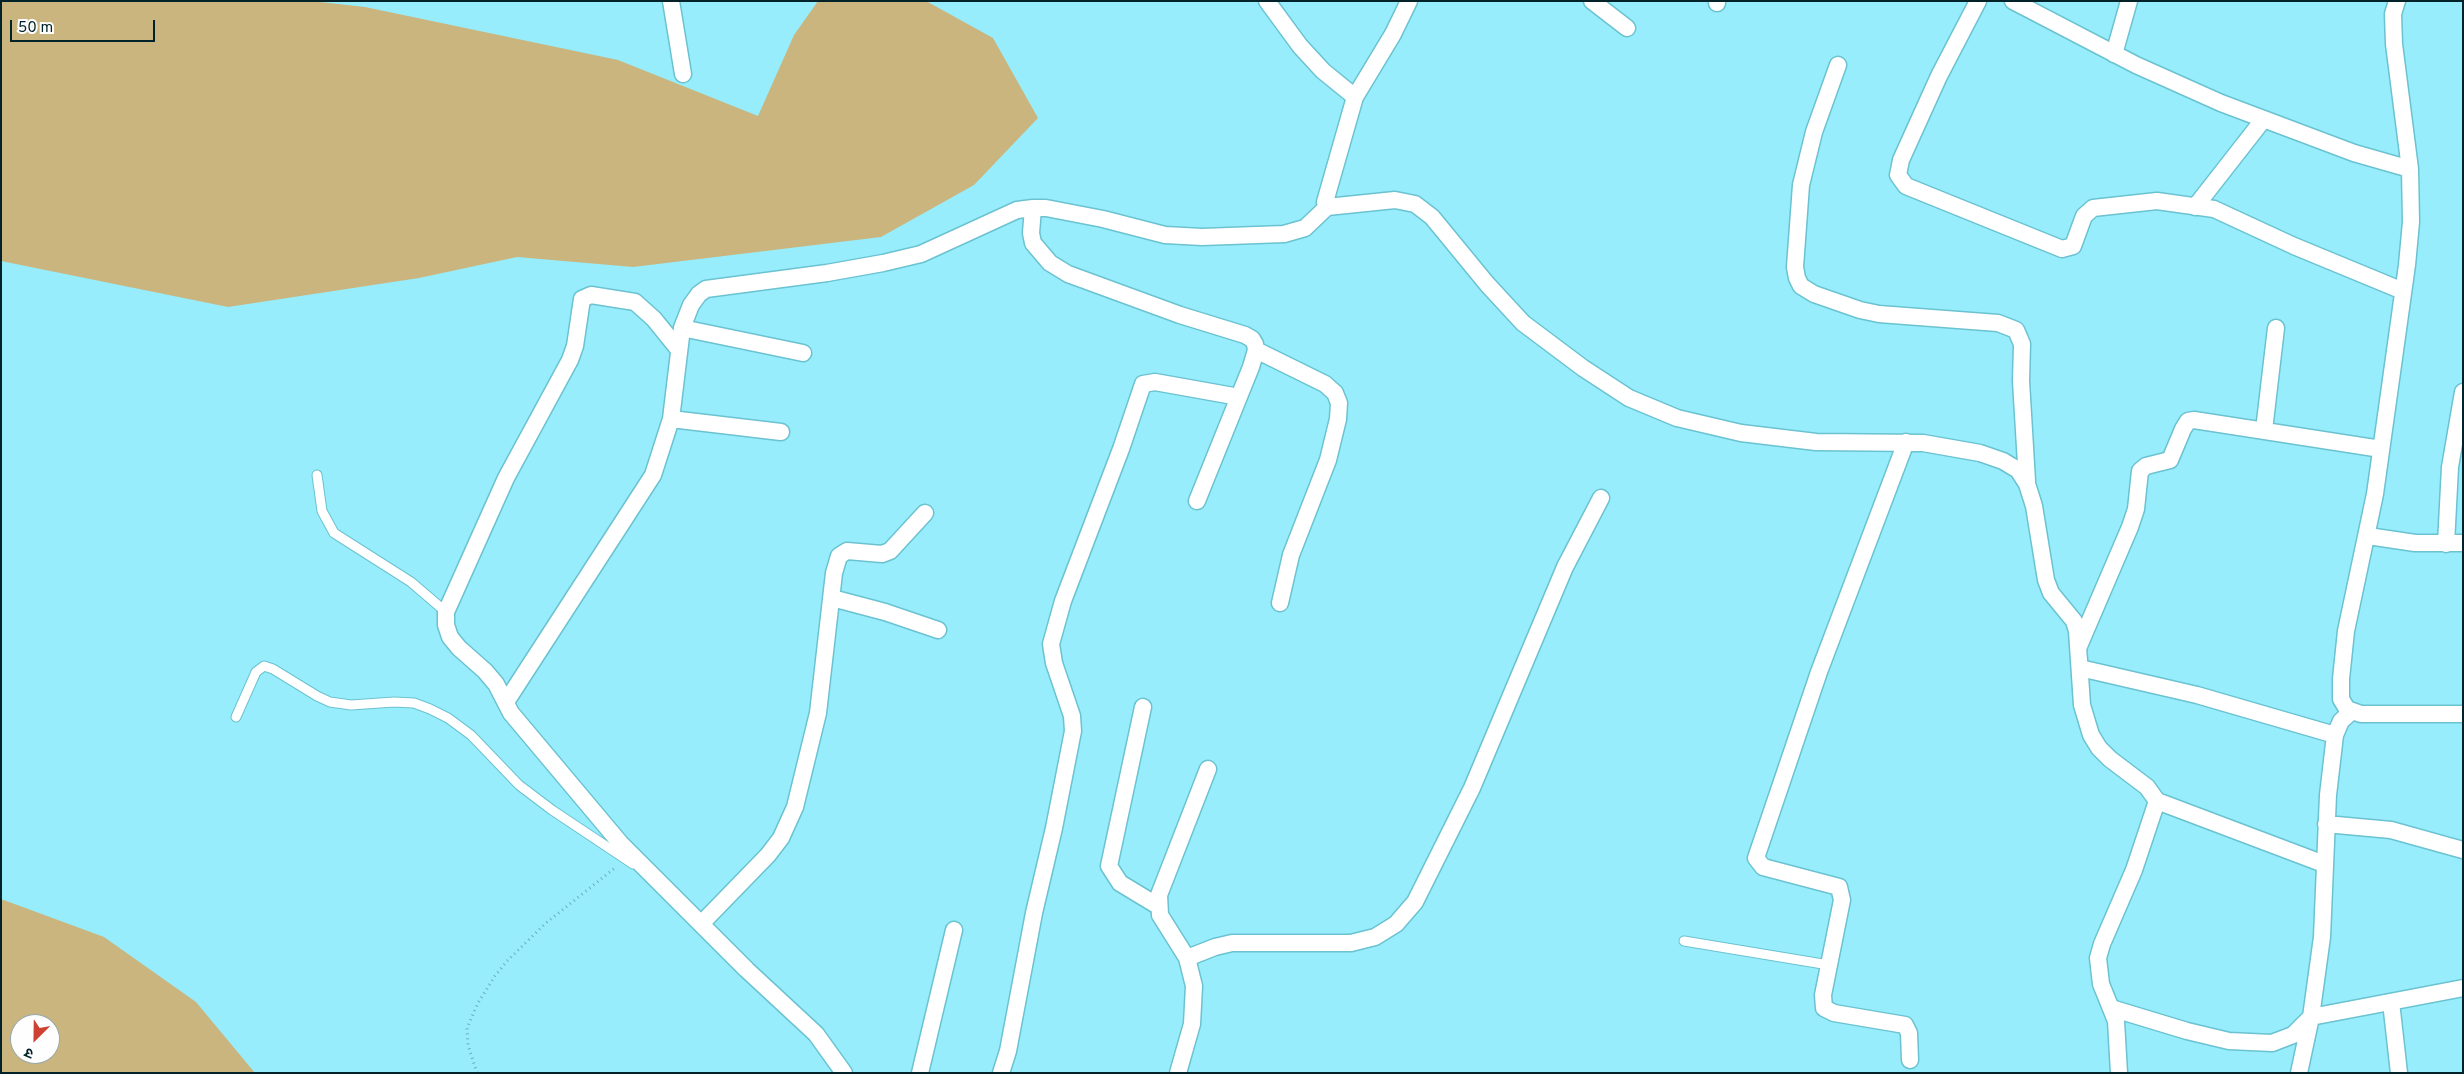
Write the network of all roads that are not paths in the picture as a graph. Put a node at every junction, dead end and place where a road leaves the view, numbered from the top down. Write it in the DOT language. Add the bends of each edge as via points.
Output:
graph roads {
  1 [pos="671,1"];
  2 [pos="1267,1"];
  3 [pos="1409,1"];
  4 [pos="1592,1"];
  5 [pos="1978,1"];
  6 [pos="2013,1"];
  7 [pos="2129,1"];
  8 [pos="2397,1"];
  9 [pos="1627,28"];
  10 [pos="2114,54"];
  11 [pos="1838,65"];
  12 [pos="683,74"];
  13 [pos="1355,97"];
  14 [pos="2263,120"];
  15 [pos="2410,170"];
  16 [pos="1327,207"];
  17 [pos="2195,207"];
  18 [pos="1032,208"];
  19 [pos="2403,291"];
  20 [pos="682,328"];
  21 [pos="2276,328"];
  22 [pos="679,350"];
  23 [pos="1256,350"];
  24 [pos="804,354"];
  25 [pos="2463,392"];
  26 [pos="1239,397"];
  27 [pos="671,419"];
  28 [pos="2264,430"];
  29 [pos="781,432"];
  30 [pos="1906,442"];
  31 [pos="2458,447"];
  32 [pos="2381,449"];
  33 [pos="317,475"];
  34 [pos="2027,484"];
  35 [pos="1600,498"];
  36 [pos="1197,501"];
  37 [pos="925,513"];
  38 [pos="2368,536"];
  39 [pos="2455,543"];
  40 [pos="832,598"];
  41 [pos="1280,604"];
  42 [pos="446,612"];
  43 [pos="938,630"];
  44 [pos="2079,646"];
  45 [pos="2080,668"];
  46 [pos="506,702"];
  47 [pos="1143,707"];
  48 [pos="2351,712"];
  49 [pos="2463,714"];
  50 [pos="236,717"];
  51 [pos="2335,735"];
  52 [pos="1208,769"];
  53 [pos="2156,801"];
  54 [pos="2326,824"];
  55 [pos="2463,850"];
  56 [pos="2324,864"];
  57 [pos="646,872"];
  58 [pos="1158,906"];
  59 [pos="701,924"];
  60 [pos="954,930"];
  61 [pos="1684,941"];
  62 [pos="1187,958"];
  63 [pos="1829,965"];
  64 [pos="2463,988"];
  65 [pos="2391,1002"];
  66 [pos="2111,1008"];
  67 [pos="2311,1017"];
  68 [pos="1910,1060"];
  69 [pos="844,1073"];
  70 [pos="920,1073"];
  71 [pos="1000,1073"];
  72 [pos="1178,1073"];
  73 [pos="2119,1073"];
  74 [pos="2300,1073"];
  75 [pos="2399,1073"];
  1 -- 12 [label="street"];
  2 -- 13 [label="street" via="1317,65"];
  3 -- 13 [label="street"];
  4 -- 9 [label="street"];
  5 -- 17 [label="street" via="1904,152 1898,174 1902,183 2062,249 2072,246 2084,216 2093,208 2158,201"];
  6 -- 10 [label="street"];
  7 -- 10 [label="street"];
  8 -- 15 [label="street" via="2393,14 2394,44"];
  10 -- 14 [label="street"];
  11 -- 34 [label="street" via="1814,132 1803,177 1795,267 1797,278 1801,286 1814,294 1860,310 1998,323 2016,330 2022,344 2021,390"];
  13 -- 16 [label="street" via="1325,202"];
  14 -- 15 [label="street"];
  14 -- 17 [label="street"];
  15 -- 19 [label="street" via="2411,222"];
  16 -- 18 [label="street" via="1304,228 1284,234 1202,238 1165,235 1103,219"];
  16 -- 30 [label="street" via="1395,200 1415,204 1432,217 1524,323 1583,368 1630,398 1677,418 1741,433 1816,442"];
  17 -- 19 [label="street" via="2221,212"];
  18 -- 20 [label="street" via="1017,210 921,254 827,274 706,289 691,305"];
  18 -- 23 [label="street" via="1033,243 1050,263 1068,274 1245,335 1252,338"];
  19 -- 32 [label="street"];
  20 -- 22 [label="street"];
  20 -- 24 [label="street"];
  21 -- 28 [label="street"];
  22 -- 27 [label="street"];
  22 -- 42 [label="street" via="654,319 635,302 591,295 582,299 570,360 506,478"];
  23 -- 26 [label="street"];
  23 -- 41 [label="street" via="1325,384 1335,393 1339,403 1328,460 1291,555"];
  25 -- 31 [label="street"];
  26 -- 36 [label="street"];
  26 -- 71 [label="street" via="1155,382 1143,384 1062,601 1052,644 1054,663 1072,716 1073,731 1008,1051"];
  27 -- 29 [label="street"];
  27 -- 46 [label="street" via="653,475 644,492"];
  28 -- 32 [label="street"];
  28 -- 44 [label="street" via="2188,421 2170,460 2142,468 2130,527"];
  30 -- 34 [label="street" via="1980,453 2018,470"];
  30 -- 63 [label="street" via="1819,672 1756,858 1764,867 1840,887 1842,900"];
  31 -- 39 [label="street"];
  32 -- 38 [label="street"];
  33 -- 42 [label="lane" via="322,511 334,533 411,582"];
  34 -- 44 [label="street" via="2034,506 2046,580 2051,593 2074,621"];
  35 -- 62 [label="street" via="1565,567 1472,788 1415,902 1396,924 1375,937 1350,943 1232,943"];
  37 -- 40 [label="street" via="890,551 882,554 841,552 834,573"];
  38 -- 39 [label="street" via="2415,543"];
  38 -- 48 [label="street" via="2346,631 2341,679 2341,699"];
  40 -- 43 [label="street"];
  40 -- 59 [label="street" via="818,713 796,807 768,855"];
  42 -- 46 [label="street" via="450,637 458,648 485,670"];
  44 -- 45 [label="street"];
  45 -- 51 [label="street" via="2197,695"];
  45 -- 53 [label="street" via="2082,705 2098,748 2147,788"];
  46 -- 57 [label="street" via="511,713"];
  47 -- 58 [label="street" via="1109,866 1120,883"];
  48 -- 49 [label="street"];
  48 -- 51 [label="street"];
  50 -- 57 [label="lane" via="256,672 264,666 330,702 351,705 414,703 430,709 471,735 519,785 552,810"];
  51 -- 54 [label="street"];
  52 -- 58 [label="street" via="1158,895"];
  53 -- 56 [label="street"];
  53 -- 66 [label="street" via="2134,870 2098,958 2101,984"];
  54 -- 55 [label="street" via="2391,830"];
  54 -- 56 [label="street"];
  56 -- 67 [label="street" via="2325,907"];
  57 -- 59 [label="street"];
  58 -- 62 [label="street" via="1160,915"];
  59 -- 69 [label="street" via="816,1034"];
  60 -- 70 [label="street"];
  61 -- 63 [label="lane"];
  62 -- 72 [label="street" via="1194,986 1194,1011"];
  63 -- 68 [label="street" via="1824,1008 1834,1013 1904,1025 1909,1033"];
  64 -- 65 [label="street"];
  65 -- 67 [label="street"];
  65 -- 75 [label="street"];
  66 -- 67 [label="street" via="2229,1041 2278,1041 2293,1035"];
  66 -- 73 [label="street" via="2119,1037"];
  67 -- 74 [label="street"];
}
